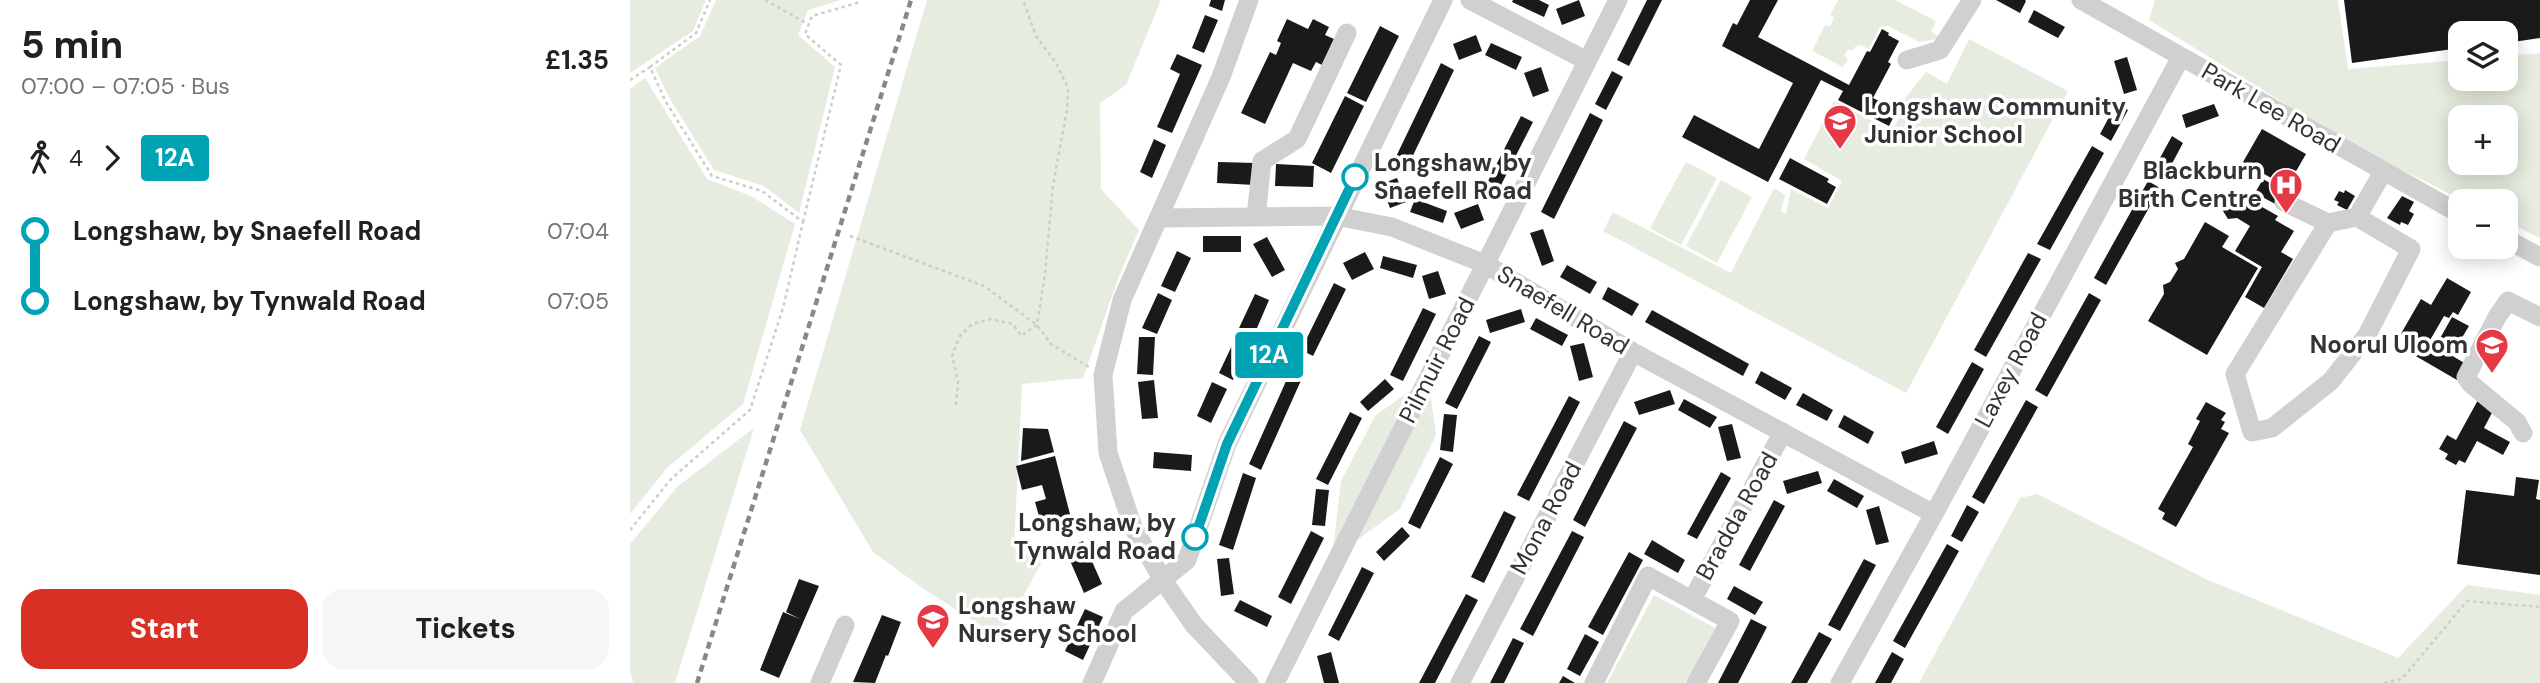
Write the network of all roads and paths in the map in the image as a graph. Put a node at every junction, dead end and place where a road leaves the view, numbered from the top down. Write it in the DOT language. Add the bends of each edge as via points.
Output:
graph roads {
  1 [pos="710,0"];
  2 [pos="765,0"];
  3 [pos="858,0"];
  4 [pos="1023,0"];
  5 [pos="1249,0"];
  6 [pos="1443,0"];
  7 [pos="1469,0"];
  8 [pos="1618,0"];
  9 [pos="1972,0"];
  10 [pos="2081,0"];
  11 [pos="809,24"];
  12 [pos="1347,33"];
  13 [pos="2180,57"];
  14 [pos="1907,60"];
  15 [pos="1587,61"];
  16 [pos="650,67"];
  17 [pos="630,80"];
  18 [pos="2384,172"];
  19 [pos="2284,202"];
  20 [pos="2448,207"];
  21 [pos="1256,216"];
  22 [pos="1336,216"];
  23 [pos="2357,217"];
  24 [pos="1160,218"];
  25 [pos="803,222"];
  26 [pos="2328,223"];
  27 [pos="850,236"];
  28 [pos="2518,245"];
  29 [pos="2540,257"];
  30 [pos="1485,264"];
  31 [pos="2540,317"];
  32 [pos="1037,325"];
  33 [pos="1633,352"];
  34 [pos="1102,375"];
  35 [pos="956,405"];
  36 [pos="1783,432"];
  37 [pos="2523,433"];
  38 [pos="1934,514"];
  39 [pos="630,530"];
  40 [pos="1162,579"];
  41 [pos="1692,600"];
  42 [pos="2540,607"];
  43 [pos="845,625"];
  44 [pos="820,683"];
  45 [pos="1092,683"];
  46 [pos="1249,683"];
  47 [pos="1275,683"];
  48 [pos="1460,683"];
  49 [pos="1594,683"];
  50 [pos="1696,683"];
  51 [pos="1840,683"];
  52 [pos="2385,683"];
  1 -- 16 [label="path" via="696,33"];
  2 -- 11 [label="path"];
  3 -- 11 [label="path" via="812,16"];
  4 -- 32 [label="path" via="1037,36 1068,88"];
  5 -- 24 [label="street"];
  6 -- 22 [label="street"];
  7 -- 15 [label="street"];
  8 -- 15 [label="street, Pilmuir Road"];
  9 -- 14 [label="street" via="1941,50"];
  10 -- 13 [label="street, Park Lee Road"];
  11 -- 25 [label="path" via="805,34 841,65"];
  12 -- 21 [label="street" via="1297,139 1262,161"];
  13 -- 18 [label="street, Park Lee Road"];
  13 -- 38 [label="street, Laxey Road"];
  15 -- 30 [label="street, Pilmuir Road"];
  16 -- 17 [label="path"];
  16 -- 25 [label="path" via="712,176 762,191"];
  18 -- 20 [label="street, Park Lee Road"];
  18 -- 23 [label="street"];
  19 -- 26 [label="street"];
  21 -- 22 [label="street, Snaefell Road"];
  21 -- 24 [label="street, Snaefell Road"];
  22 -- 30 [label="street, Snaefell Road" via="1392,226"];
  22 -- 40 [label="street" via="1227,444 1187,560"];
  23 -- 26 [label="street"];
  23 -- 26 [label="street" via="2411,248 2367,335 2331,381 2272,428 2252,432 2235,374"];
  24 -- 34 [label="street" via="1122,300"];
  25 -- 39 [label="path" via="783,308 750,410 671,479"];
  27 -- 32 [label="path" via="984,286"];
  28 -- 29 [label="street"];
  30 -- 33 [label="street, Snaefell Road"];
  30 -- 47 [label="street, Pilmuir Road"];
  31 -- 37 [label="street" via="2508,301 2466,377 2517,422"];
  32 -- 34 [label="path" via="1051,344"];
  32 -- 35 [label="path" via="1021,336 1013,324 991,320 972,324 960,336 952,355 958,382"];
  33 -- 36 [label="street, Snaefell Road"];
  33 -- 48 [label="street, Mona Road"];
  34 -- 40 [label="street" via="1108,453 1133,527"];
  36 -- 38 [label="street, Snaefell Road"];
  36 -- 41 [label="street, Bradda Road"];
  38 -- 51 [label="street, Laxey Road"];
  40 -- 45 [label="street" via="1124,611"];
  40 -- 46 [label="street" via="1194,625"];
  41 -- 49 [label="street, Bradda Road" via="1648,576"];
  41 -- 50 [label="street, Bradda Road" via="1730,621"];
  42 -- 52 [label="path" via="2467,601 2402,679"];
  43 -- 44 [label="street"];
}
